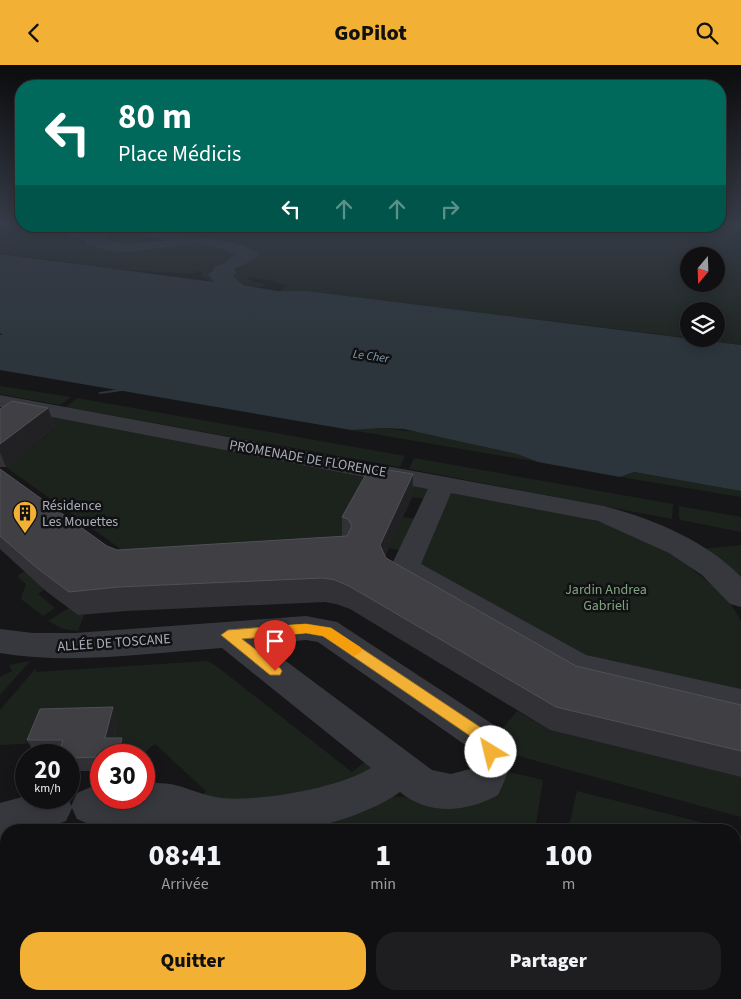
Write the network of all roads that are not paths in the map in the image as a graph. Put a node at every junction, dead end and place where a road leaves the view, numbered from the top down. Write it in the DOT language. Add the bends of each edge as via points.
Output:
graph roads {
  1 [pos="0,401"];
  2 [pos="25,406"];
  3 [pos="0,423"];
  4 [pos="443,483"];
  5 [pos="741,596"];
  6 [pos="228,635"];
  7 [pos="0,641"];
  8 [pos="741,704"];
  9 [pos="400,770"];
  10 [pos="155,802"];
  11 [pos="48,809"];
  12 [pos="139,809"];
  13 [pos="1,824"];
  14 [pos="164,824"];
  1 -- 2 [label="street, PROMENADE DE FLORENCE"];
  2 -- 3 [label="street"];
  2 -- 4 [label="street, PROMENADE DE FLORENCE"];
  4 -- 5 [label="street, PROMENADE DE FLORENCE" via="624,521 649,531 701,561"];
  4 -- 8 [label="street" via="395,561 578,666"];
  6 -- 7 [label="street, ALLÉE DE TOSCANE" via="75,646 33,646"];
  6 -- 9 [label="street, ALLÉE DE TOSCANE"];
  6 -- 9 [label="street, ALLÉE DE TOSCANE" via="306,629 326,631 490,743 492,763 484,782 464,792 434,790"];
  9 -- 10 [label="street" via="374,787 344,799 237,819 172,802"];
  11 -- 13 [label="street"];
  12 -- 14 [label="street"];
}
